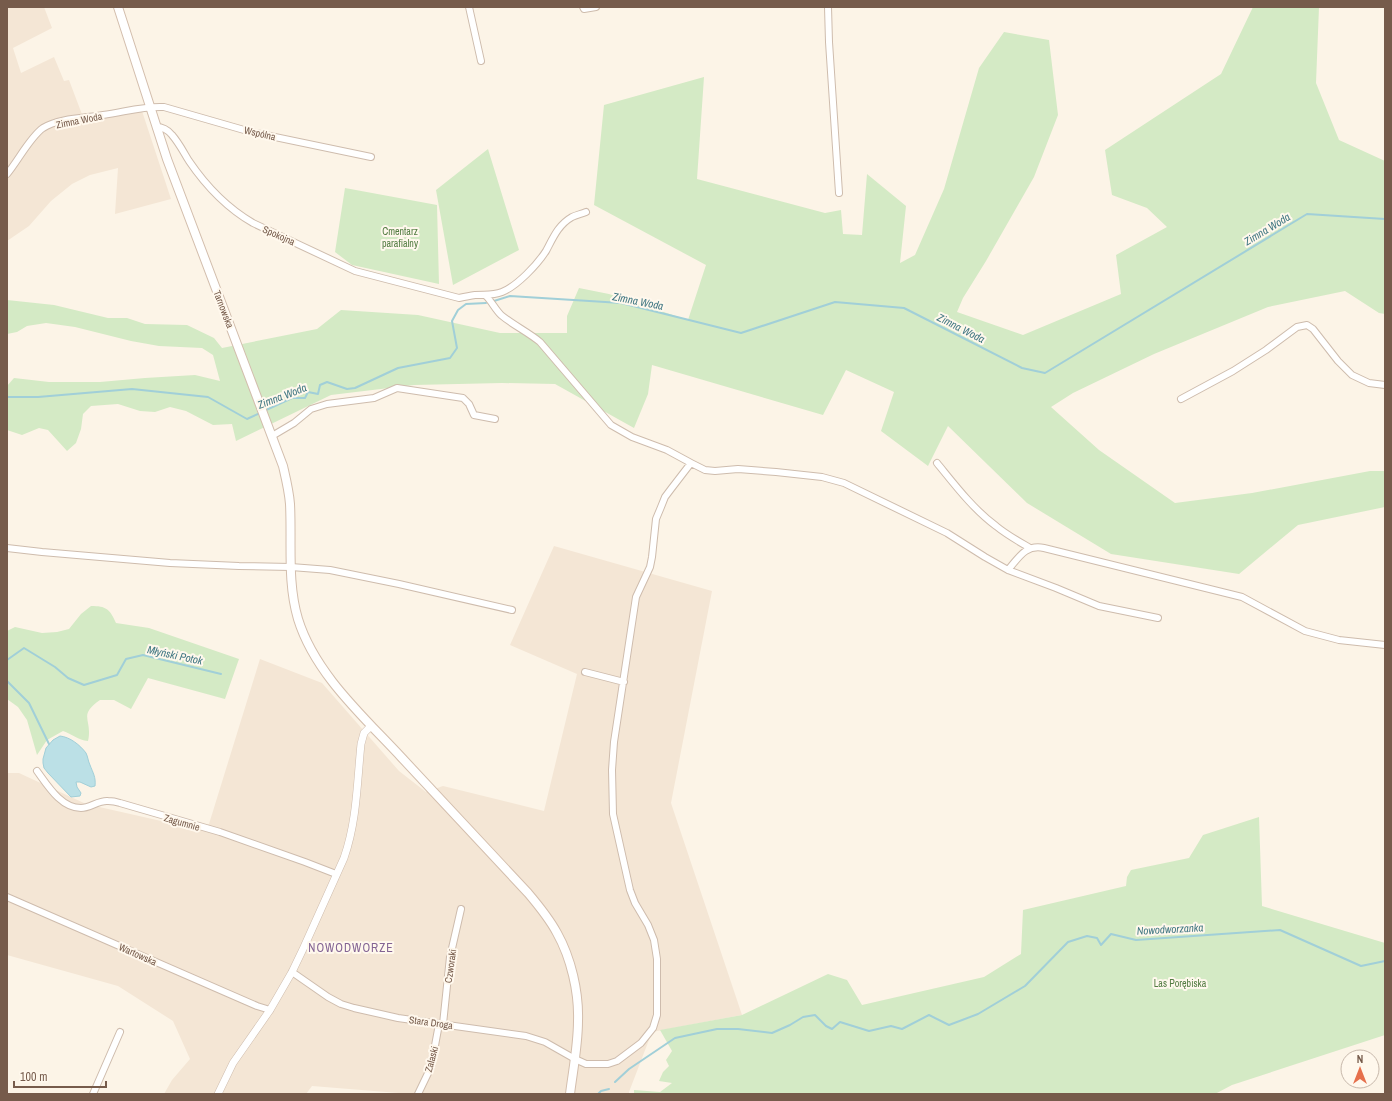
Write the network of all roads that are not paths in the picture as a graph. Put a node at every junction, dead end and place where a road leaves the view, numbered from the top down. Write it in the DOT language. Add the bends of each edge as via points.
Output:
graph roads {
  1 [pos="118,7"];
  2 [pos="469,7"];
  3 [pos="583,7"];
  4 [pos="596,7"];
  5 [pos="828,7"];
  6 [pos="482,60"];
  7 [pos="150,106"];
  8 [pos="156,127"];
  9 [pos="371,157"];
  10 [pos="7,174"];
  11 [pos="839,193"];
  12 [pos="586,212"];
  13 [pos="486,296"];
  14 [pos="1385,385"];
  15 [pos="1181,398"];
  16 [pos="495,418"];
  17 [pos="272,436"];
  18 [pos="937,463"];
  19 [pos="691,464"];
  20 [pos="7,548"];
  21 [pos="1030,548"];
  22 [pos="291,567"];
  23 [pos="1008,570"];
  24 [pos="512,610"];
  25 [pos="1158,618"];
  26 [pos="1385,645"];
  27 [pos="585,672"];
  28 [pos="624,682"];
  29 [pos="371,726"];
  30 [pos="37,771"];
  31 [pos="336,874"];
  32 [pos="7,897"];
  33 [pos="461,909"];
  34 [pos="292,972"];
  35 [pos="270,1010"];
  36 [pos="441,1024"];
  37 [pos="120,1032"];
  38 [pos="575,1059"];
  39 [pos="93,1094"];
  40 [pos="218,1094"];
  41 [pos="418,1094"];
  42 [pos="570,1094"];
  1 -- 7 [label="main road, Tarnowska"];
  2 -- 6 [label="street"];
  3 -- 4 [label="street"];
  5 -- 11 [label="street"];
  7 -- 8 [label="main road, Tarnowska"];
  7 -- 9 [label="street, Wspólna" via="164,107 251,132"];
  7 -- 10 [label="street, Zimna Woda" via="76,118 44,128"];
  8 -- 13 [label="street, Spokojna" via="165,129 172,135 206,183 248,220 355,270 459,298"];
  8 -- 17 [label="main road, Tarnowska"];
  12 -- 13 [label="street, Spokojna" via="572,217 563,224 553,236 546,251 519,280 503,292"];
  13 -- 19 [label="street" via="503,317 540,342 611,425 632,437 667,450"];
  14 -- 15 [label="street" via="1369,383 1352,375 1313,329 1302,325 1233,371"];
  16 -- 17 [label="street" via="474,414 463,398 397,388 374,398 327,404 311,409"];
  17 -- 22 [label="main road, Tarnowska" via="283,466 288,490"];
  18 -- 21 [label="street" via="964,496 994,525"];
  19 -- 23 [label="street" via="715,472 738,469 776,472 822,477 844,483 947,533"];
  19 -- 28 [label="street, Stara Droga" via="665,497 656,519 651,562 636,597"];
  20 -- 22 [label="street" via="170,563"];
  21 -- 23 [label="street"];
  21 -- 26 [label="street" via="1037,546 1085,557 1242,597 1306,631 1339,640"];
  22 -- 24 [label="street" via="330,570"];
  22 -- 29 [label="main road, Tarnowska" via="297,617 306,641 327,676"];
  23 -- 25 [label="street" via="1099,606"];
  27 -- 28 [label="street"];
  28 -- 38 [label="street, Stara Droga" via="614,742 612,814 630,890 654,940 657,959 657,1015 641,1043 617,1061 599,1065 586,1064"];
  29 -- 31 [label="street" via="364,733 361,744 354,819 349,842"];
  29 -- 38 [label="main road, Tarnowska" via="528,893 548,918 557,933 571,970 577,1000"];
  30 -- 31 [label="street, Zagumnie" via="49,788 63,802 72,806 82,808 108,800 120,803 220,832"];
  31 -- 34 [label="street"];
  32 -- 35 [label="street, Wartowska"];
  33 -- 36 [label="street, Czworaki" via="450,957"];
  34 -- 35 [label="street"];
  34 -- 36 [label="street, Stara Droga" via="341,1004 398,1018"];
  35 -- 40 [label="street" via="233,1064"];
  36 -- 38 [label="street, Stara Droga" via="526,1036 545,1042"];
  36 -- 41 [label="street, Zalaski" via="431,1067"];
  37 -- 39 [label="street"];
  38 -- 42 [label="main road, Tarnowska"];
}
